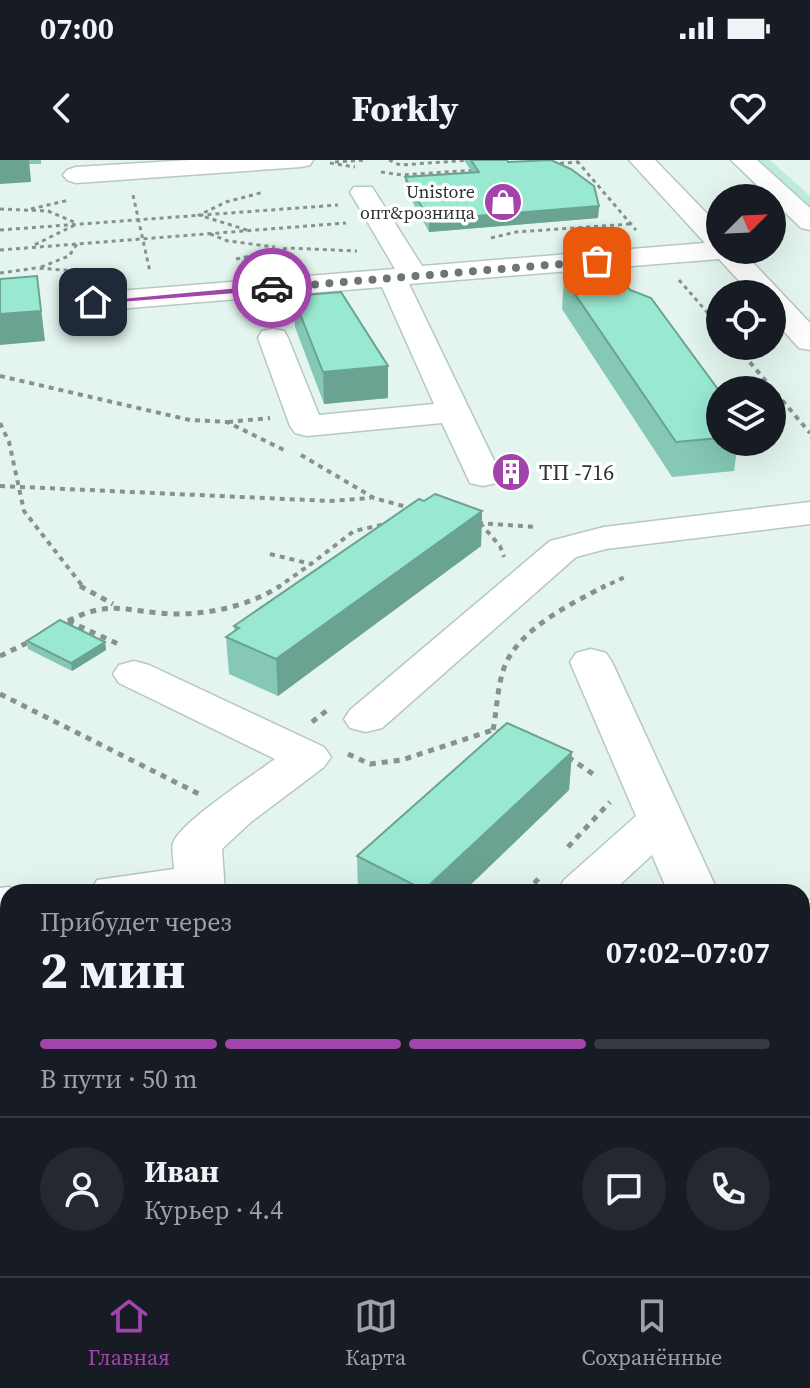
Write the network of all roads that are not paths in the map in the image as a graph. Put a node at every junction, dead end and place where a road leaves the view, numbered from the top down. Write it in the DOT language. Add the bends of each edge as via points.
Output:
graph roads {
  1 [pos="301,160"];
  2 [pos="641,160"];
  3 [pos="743,160"];
  4 [pos="76,175"];
  5 [pos="364,177"];
  6 [pos="810,222"];
  7 [pos="706,228"];
  8 [pos="706,252"];
  9 [pos="738,264"];
  10 [pos="403,278"];
  11 [pos="754,280"];
  12 [pos="93,302"];
  13 [pos="786,315"];
  14 [pos="273,338"];
  15 [pos="810,341"];
  16 [pos="455,412"];
  17 [pos="483,475"];
  18 [pos="810,513"];
  19 [pos="128,660"];
  20 [pos="591,662"];
  21 [pos="351,711"];
  22 [pos="660,820"];
  23 [pos="565,870"];
  24 [pos="199,884"];
  25 [pos="689,884"];
  1 -- 4 [label="main road"];
  2 -- 7 [label="main road"];
  3 -- 6 [label="main road"];
  5 -- 10 [label="main road"];
  8 -- 10 [label="main road"];
  9 -- 11 [label="main road"];
  10 -- 12 [label="main road"];
  10 -- 16 [label="main road"];
  13 -- 15 [label="main road"];
  14 -- 16 [label="main road" via="307,426"];
  16 -- 17 [label="main road"];
  18 -- 21 [label="main road" via="604,538 563,549"];
  19 -- 24 [label="main road" via="308,757 197,844"];
  20 -- 22 [label="main road"];
  22 -- 23 [label="main road"];
  22 -- 25 [label="main road"];
}
